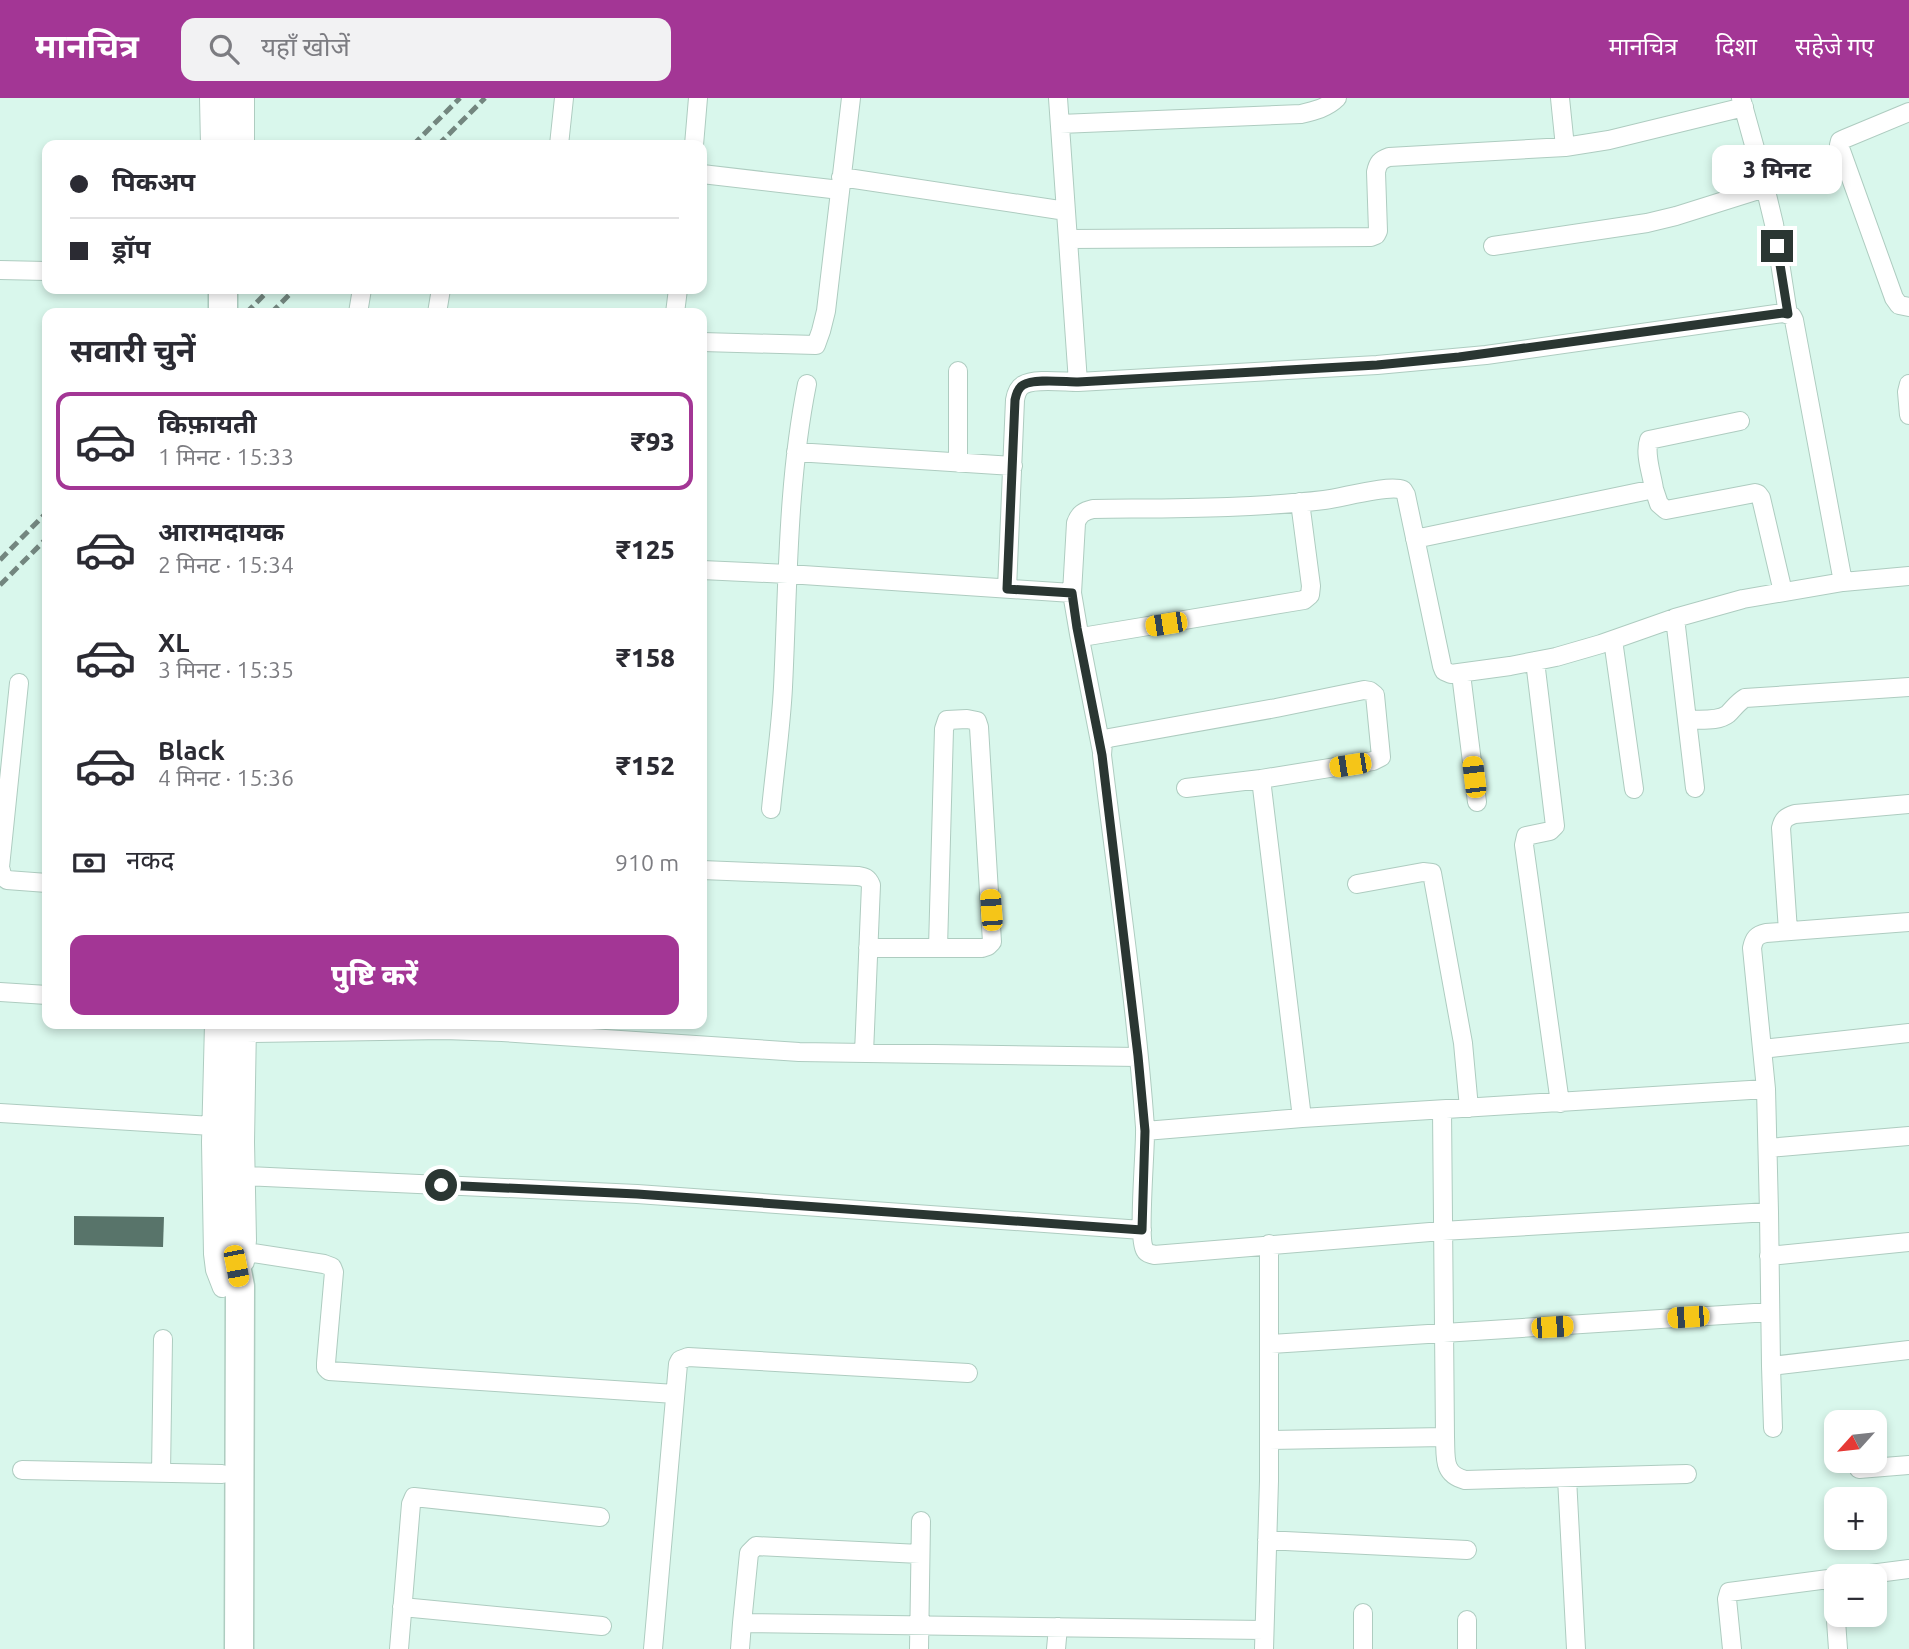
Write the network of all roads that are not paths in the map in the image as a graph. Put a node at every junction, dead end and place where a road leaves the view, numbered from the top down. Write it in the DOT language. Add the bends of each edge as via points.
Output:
graph roads {
  1 [pos="209,98"];
  2 [pos="225,98"];
  3 [pos="245,98"];
  4 [pos="564,98"];
  5 [pos="698,98"];
  6 [pos="851,98"];
  7 [pos="1058,98"];
  8 [pos="1336,98"];
  9 [pos="1560,98"];
  10 [pos="1742,102"];
  11 [pos="1909,112"];
  12 [pos="1060,124"];
  13 [pos="210,140"];
  14 [pos="224,140"];
  15 [pos="245,140"];
  16 [pos="560,140"];
  17 [pos="694,140"];
  18 [pos="1565,147"];
  19 [pos="707,174"];
  20 [pos="840,184"];
  21 [pos="1765,188"];
  22 [pos="1066,211"];
  23 [pos="1069,239"];
  24 [pos="1493,246"];
  25 [pos="0,270"];
  26 [pos="42,271"];
  27 [pos="1909,307"];
  28 [pos="1788,314"];
  29 [pos="707,342"];
  30 [pos="958,371"];
  31 [pos="1078,382"];
  32 [pos="807,384"];
  33 [pos="1909,384"];
  34 [pos="1909,415"];
  35 [pos="1740,421"];
  36 [pos="796,452"];
  37 [pos="958,463"];
  38 [pos="1013,466"];
  39 [pos="1654,489"];
  40 [pos="1300,502"];
  41 [pos="1415,539"];
  42 [pos="707,570"];
  43 [pos="788,574"];
  44 [pos="1909,576"];
  45 [pos="1843,582"];
  46 [pos="1007,589"];
  47 [pos="1783,592"];
  48 [pos="1072,593"];
  49 [pos="1675,618"];
  50 [pos="1079,634"];
  51 [pos="1613,640"];
  52 [pos="1535,661"];
  53 [pos="1461,674"];
  54 [pos="19,683"];
  55 [pos="1909,687"];
  56 [pos="1688,720"];
  57 [pos="1102,755"];
  58 [pos="1261,779"];
  59 [pos="1186,788"];
  60 [pos="1695,788"];
  61 [pos="1634,789"];
  62 [pos="1477,803"];
  63 [pos="1909,804"];
  64 [pos="771,809"];
  65 [pos="707,870"];
  66 [pos="42,883"];
  67 [pos="1357,884"];
  68 [pos="1909,922"];
  69 [pos="1788,931"];
  70 [pos="868,948"];
  71 [pos="938,948"];
  72 [pos="0,992"];
  73 [pos="42,995"];
  74 [pos="214,1029"];
  75 [pos="242,1029"];
  76 [pos="242,1029"];
  77 [pos="358,1029"];
  78 [pos="1909,1033"];
  79 [pos="1762,1049"];
  80 [pos="864,1052"];
  81 [pos="1138,1056"];
  82 [pos="1766,1089"];
  83 [pos="1560,1102"];
  84 [pos="1469,1108"];
  85 [pos="1442,1110"];
  86 [pos="0,1113"];
  87 [pos="1302,1118"];
  88 [pos="212,1126"];
  89 [pos="1145,1131"];
  90 [pos="1909,1136"];
  91 [pos="1768,1148"];
  92 [pos="246,1176"];
  93 [pos="1769,1212"];
  94 [pos="1142,1230"];
  95 [pos="1442,1231"];
  96 [pos="1909,1242"];
  97 [pos="1269,1244"];
  98 [pos="239,1253"];
  99 [pos="1769,1256"];
  100 [pos="231,1287"];
  101 [pos="1770,1312"];
  102 [pos="1443,1334"];
  103 [pos="163,1339"];
  104 [pos="1271,1344"];
  105 [pos="1909,1350"];
  106 [pos="1771,1366"];
  107 [pos="968,1373"];
  108 [pos="676,1394"];
  109 [pos="1773,1428"];
  110 [pos="1445,1437"];
  111 [pos="1269,1440"];
  112 [pos="1909,1465"];
  113 [pos="1887,1467"];
  114 [pos="22,1470"];
  115 [pos="161,1473"];
  116 [pos="222,1474"];
  117 [pos="1687,1474"];
  118 [pos="1567,1478"];
  119 [pos="600,1517"];
  120 [pos="920,1521"];
  121 [pos="1267,1540"];
  122 [pos="1467,1550"];
  123 [pos="920,1554"];
  124 [pos="1909,1569"];
  125 [pos="1887,1572"];
  126 [pos="1824,1580"];
  127 [pos="402,1607"];
  128 [pos="1363,1613"];
  129 [pos="1467,1620"];
  130 [pos="742,1623"];
  131 [pos="920,1625"];
  132 [pos="602,1626"];
  133 [pos="1058,1627"];
  134 [pos="1838,1627"];
  135 [pos="1264,1630"];
  136 [pos="221,1649"];
  137 [pos="239,1649"];
  138 [pos="398,1649"];
  139 [pos="653,1649"];
  140 [pos="740,1649"];
  141 [pos="919,1649"];
  142 [pos="1056,1649"];
  143 [pos="1264,1649"];
  144 [pos="1363,1649"];
  145 [pos="1467,1649"];
  146 [pos="1576,1649"];
  147 [pos="1732,1649"];
  148 [pos="1838,1649"];
  1 -- 13 [label="street"];
  2 -- 14 [label="main road"];
  3 -- 15 [label="street"];
  4 -- 16 [label="street"];
  5 -- 17 [label="street"];
  6 -- 20 [label="street"];
  7 -- 12 [label="street"];
  8 -- 12 [label="street" via="1301,114"];
  9 -- 18 [label="street"];
  10 -- 18 [label="street" via="1609,140"];
  10 -- 21 [label="street"];
  11 -- 27 [label="street" via="1839,145 1894,298"];
  12 -- 22 [label="street"];
  18 -- 23 [label="street" via="1382,159 1376,172 1378,230 1371,237"];
  19 -- 20 [label="street"];
  20 -- 22 [label="street"];
  20 -- 29 [label="street" via="826,311 816,345"];
  21 -- 24 [label="street" via="1647,223"];
  21 -- 28 [label="street"];
  22 -- 23 [label="street"];
  23 -- 31 [label="street"];
  25 -- 26 [label="street"];
  28 -- 31 [label="street" via="1472,356"];
  28 -- 45 [label="street" via="1794,320"];
  30 -- 37 [label="street"];
  31 -- 38 [label="street" via="1036,382 1024,384 1017,392"];
  32 -- 36 [label="street"];
  33 -- 34 [label="street"];
  35 -- 39 [label="street" via="1649,440"];
  36 -- 37 [label="street"];
  36 -- 43 [label="street"];
  37 -- 38 [label="street"];
  38 -- 46 [label="street"];
  39 -- 41 [label="street"];
  39 -- 47 [label="street" via="1665,510 1758,494"];
  40 -- 41 [label="street" via="1398,488 1406,495"];
  40 -- 48 [label="street" via="1085,511 1076,523"];
  40 -- 50 [label="street" via="1311,586 1304,600"];
  41 -- 53 [label="street" via="1442,666 1451,674"];
  42 -- 43 [label="street"];
  43 -- 46 [label="street"];
  43 -- 64 [label="street"];
  44 -- 45 [label="street"];
  45 -- 47 [label="street"];
  46 -- 48 [label="street"];
  47 -- 49 [label="street"];
  48 -- 50 [label="street"];
  49 -- 51 [label="street"];
  49 -- 56 [label="street"];
  50 -- 57 [label="street"];
  51 -- 52 [label="street"];
  51 -- 61 [label="street"];
  52 -- 53 [label="street"];
  52 -- 83 [label="street" via="1555,826 1526,836 1524,845"];
  53 -- 62 [label="street"];
  54 -- 66 [label="street" via="0,867 7,880"];
  55 -- 56 [label="street" via="1753,697 1739,701 1720,718"];
  56 -- 60 [label="street"];
  57 -- 58 [label="street" via="1103,741 1109,738 1364,690 1375,695 1382,751 1378,760"];
  57 -- 81 [label="street"];
  58 -- 59 [label="street"];
  58 -- 87 [label="street"];
  63 -- 69 [label="street" via="1786,817 1781,828"];
  65 -- 70 [label="street" via="865,877 871,885"];
  67 -- 84 [label="street" via="1432,873"];
  68 -- 69 [label="street"];
  69 -- 79 [label="street" via="1759,935 1752,948"];
  70 -- 71 [label="street"];
  70 -- 80 [label="street"];
  71 -- 71 [label="street" via="982,948 992,942 979,727 973,719 947,720 944,729"];
  72 -- 73 [label="street"];
  74 -- 88 [label="street"];
  75 -- 92 [label="street"];
  76 -- 98 [label="main road"];
  77 -- 80 [label="street"];
  78 -- 79 [label="street"];
  79 -- 82 [label="street"];
  80 -- 81 [label="street"];
  81 -- 89 [label="street"];
  82 -- 83 [label="street"];
  82 -- 91 [label="street"];
  83 -- 84 [label="street"];
  84 -- 85 [label="street"];
  85 -- 87 [label="street"];
  85 -- 95 [label="street"];
  86 -- 88 [label="street"];
  87 -- 89 [label="street"];
  88 -- 100 [label="street" via="213,1254 215,1270"];
  89 -- 94 [label="street"];
  90 -- 91 [label="street"];
  91 -- 93 [label="street"];
  92 -- 94 [label="street" via="637,1194"];
  92 -- 98 [label="street"];
  93 -- 95 [label="street"];
  93 -- 99 [label="street"];
  94 -- 97 [label="street" via="1144,1249 1154,1255"];
  95 -- 97 [label="street"];
  95 -- 102 [label="street"];
  96 -- 99 [label="street"];
  97 -- 104 [label="street"];
  98 -- 100 [label="main road"];
  98 -- 108 [label="street" via="332,1267 328,1371"];
  99 -- 101 [label="street"];
  100 -- 116 [label="main road"];
  100 -- 137 [label="main road"];
  101 -- 102 [label="street"];
  101 -- 106 [label="street"];
  102 -- 104 [label="street"];
  102 -- 110 [label="street"];
  103 -- 115 [label="street"];
  104 -- 111 [label="street"];
  105 -- 106 [label="street"];
  106 -- 109 [label="street"];
  107 -- 108 [label="street" via="688,1357 678,1364"];
  108 -- 139 [label="street"];
  110 -- 111 [label="street"];
  110 -- 118 [label="street" via="1447,1465 1455,1478"];
  111 -- 121 [label="street"];
  112 -- 113 [label="street"];
  114 -- 115 [label="street"];
  115 -- 116 [label="street"];
  116 -- 136 [label="main road"];
  117 -- 118 [label="street"];
  118 -- 146 [label="street"];
  119 -- 127 [label="street" via="414,1497"];
  120 -- 123 [label="street"];
  121 -- 122 [label="street"];
  121 -- 135 [label="street"];
  123 -- 130 [label="street" via="756,1546 749,1553"];
  123 -- 131 [label="street"];
  124 -- 125 [label="street"];
  126 -- 147 [label="street" via="1729,1592"];
  127 -- 132 [label="street"];
  127 -- 138 [label="street"];
  128 -- 144 [label="street"];
  129 -- 145 [label="street"];
  130 -- 131 [label="street"];
  130 -- 140 [label="street"];
  131 -- 133 [label="street"];
  131 -- 141 [label="street"];
  133 -- 135 [label="street"];
  133 -- 142 [label="street"];
  134 -- 148 [label="street"];
  135 -- 143 [label="street"];
}
